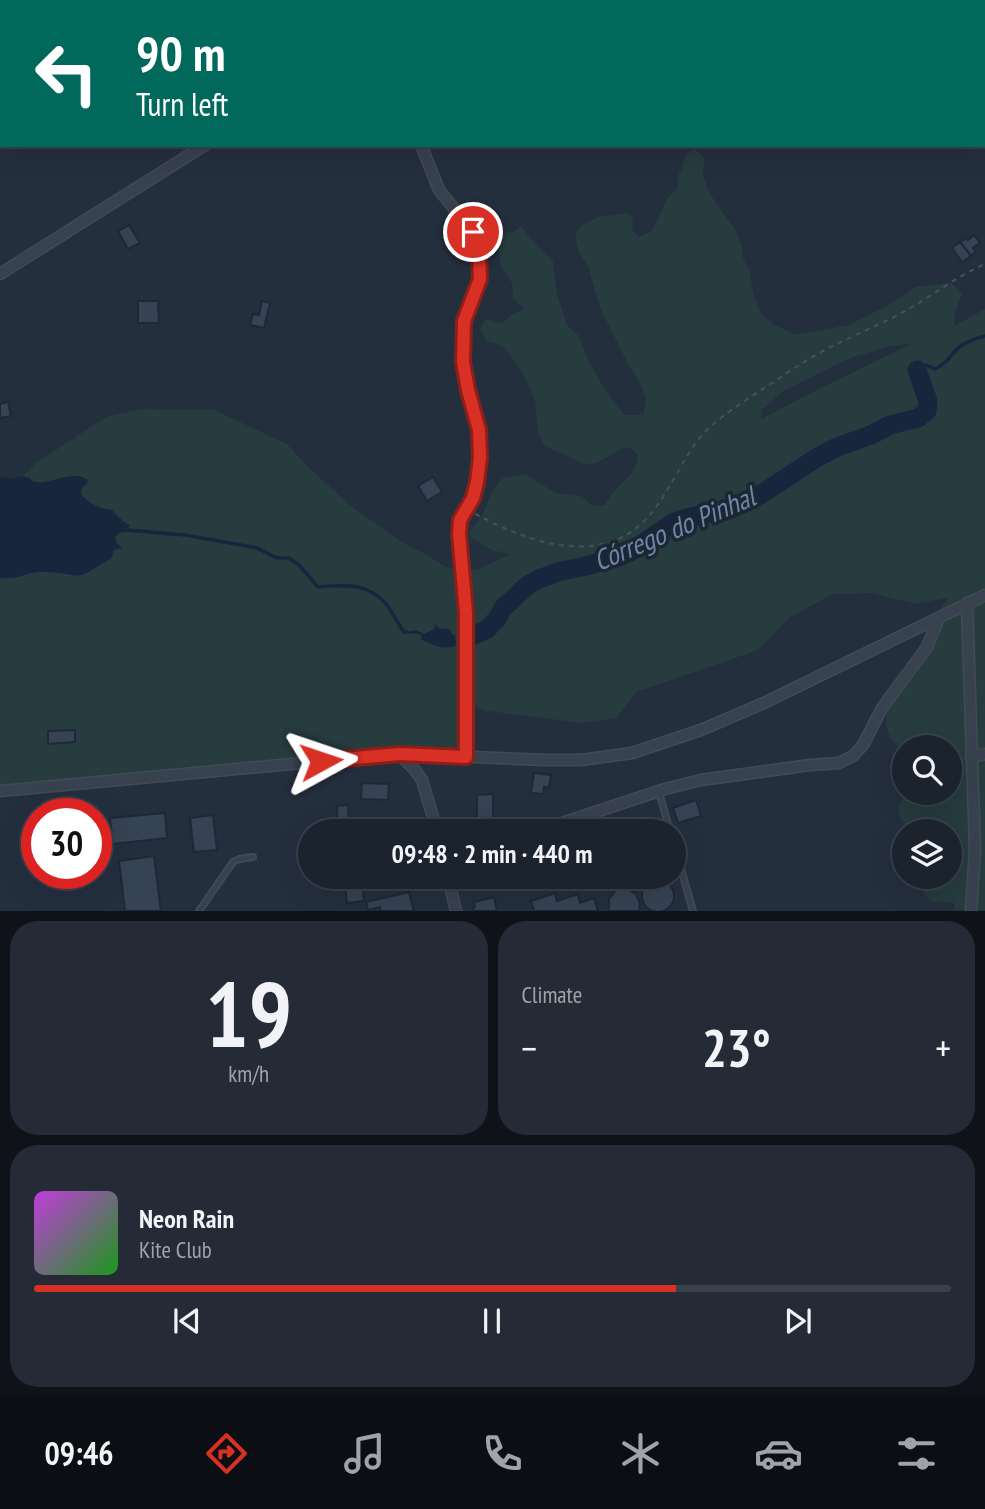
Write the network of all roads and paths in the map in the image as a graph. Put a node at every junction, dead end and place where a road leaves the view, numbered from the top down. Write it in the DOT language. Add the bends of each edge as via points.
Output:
graph roads {
  1 [pos="202,147"];
  2 [pos="422,147"];
  3 [pos="985,264"];
  4 [pos="0,274"];
  5 [pos="463,514"];
  6 [pos="985,595"];
  7 [pos="967,603"];
  8 [pos="939,618"];
  9 [pos="400,754"];
  10 [pos="985,754"];
  11 [pos="466,757"];
  12 [pos="971,757"];
  13 [pos="0,791"];
  14 [pos="659,791"];
  15 [pos="433,819"];
  16 [pos="574,819"];
  17 [pos="667,819"];
  18 [pos="980,848"];
  19 [pos="253,857"];
  20 [pos="451,889"];
  21 [pos="686,889"];
  22 [pos="199,911"];
  23 [pos="456,911"];
  24 [pos="692,911"];
  25 [pos="971,911"];
  1 -- 4 [label="street"];
  2 -- 5 [label="street" via="439,190 473,232 479,253 480,279 464,321 463,362 479,430 480,458 473,498"];
  3 -- 5 [label="path" via="911,308 819,353 740,404 694,446 663,500 638,526 616,539 580,547 557,546 480,516"];
  5 -- 11 [label="street" via="459,534 466,613"];
  6 -- 7 [label="street"];
  7 -- 8 [label="street"];
  7 -- 12 [label="street"];
  8 -- 11 [label="street" via="727,719 632,753 581,760"];
  8 -- 14 [label="street" via="927,647 853,756 839,763 701,780"];
  9 -- 11 [label="street"];
  9 -- 13 [label="street"];
  9 -- 15 [label="street" via="422,780"];
  10 -- 12 [label="street"];
  12 -- 18 [label="street"];
  14 -- 16 [label="street"];
  14 -- 17 [label="lane"];
  18 -- 25 [label="street"];
  19 -- 22 [label="lane" via="233,862"];
  20 -- 23 [label="street"];
  21 -- 24 [label="lane"];
}
